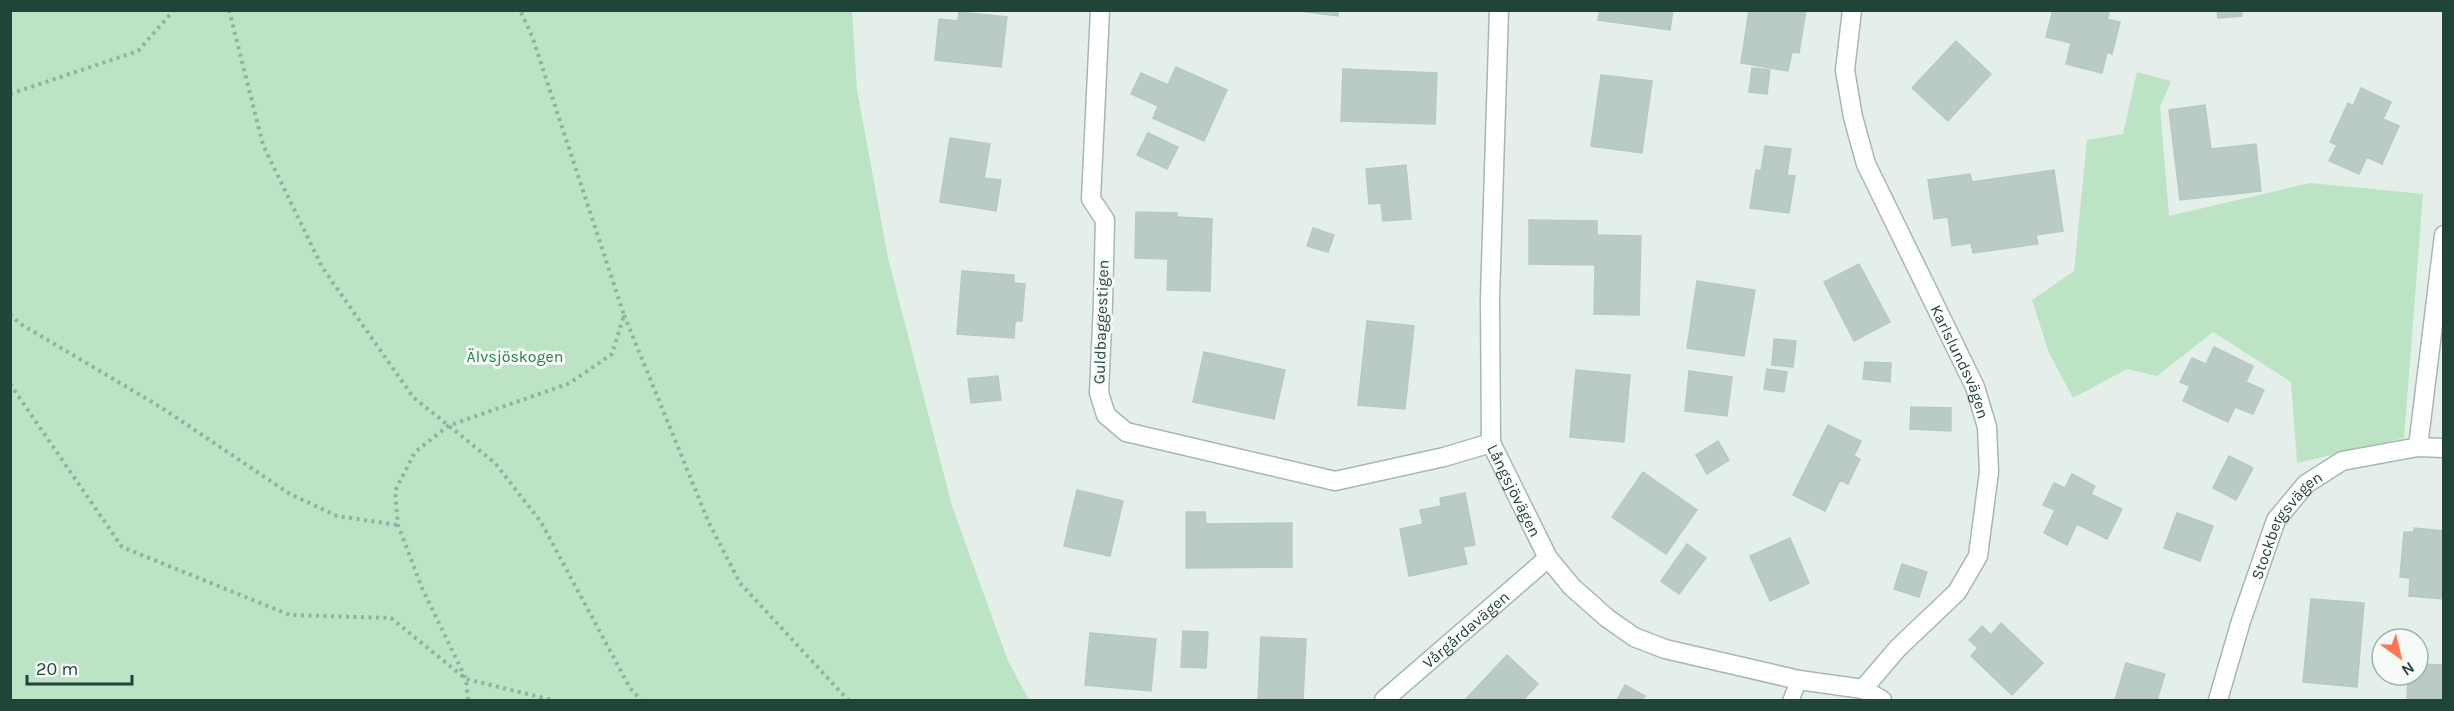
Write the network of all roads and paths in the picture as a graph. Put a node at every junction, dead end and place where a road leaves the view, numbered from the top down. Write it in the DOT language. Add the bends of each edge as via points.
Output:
graph roads {
  1 [pos="174,10"];
  2 [pos="229,10"];
  3 [pos="520,10"];
  4 [pos="1100,10"];
  5 [pos="1499,10"];
  6 [pos="1852,10"];
  7 [pos="10,94"];
  8 [pos="2444,235"];
  9 [pos="10,315"];
  10 [pos="624,315"];
  11 [pos="10,384"];
  12 [pos="448,426"];
  13 [pos="1491,443"];
  14 [pos="2418,447"];
  15 [pos="2444,448"];
  16 [pos="398,525"];
  17 [pos="1548,558"];
  18 [pos="466,678"];
  19 [pos="1799,680"];
  20 [pos="1863,689"];
  21 [pos="468,700"];
  22 [pos="552,700"];
  23 [pos="641,700"];
  24 [pos="848,700"];
  25 [pos="1384,700"];
  26 [pos="1791,700"];
  27 [pos="1882,700"];
  28 [pos="2218,700"];
  1 -- 7 [label="path" via="138,51"];
  2 -- 12 [label="path" via="263,146 322,267 413,397"];
  3 -- 10 [label="path"];
  4 -- 13 [label="street, Guldbaggestigen" via="1091,199 1105,220 1099,393 1106,415 1126,432 1335,481"];
  5 -- 13 [label="street, Långsjövägen" via="1490,298"];
  6 -- 20 [label="street, Karlslundsvägen" via="1845,70 1852,117 1866,164 1975,387 1987,427 1989,472 1978,556 1957,592 1898,648"];
  8 -- 14 [label="street"];
  9 -- 16 [label="path" via="162,408 290,494 337,516"];
  10 -- 12 [label="path" via="612,354 570,383"];
  10 -- 24 [label="path" via="709,523 740,583"];
  11 -- 18 [label="path" via="122,547 290,615 391,618"];
  12 -- 16 [label="path" via="415,452 395,491"];
  12 -- 23 [label="path" via="495,463 540,522 630,687"];
  13 -- 17 [label="street, Långsjövägen"];
  14 -- 15 [label="street, Stockbergsvägen"];
  14 -- 28 [label="street, Stockbergsvägen" via="2342,461 2306,484 2276,520"];
  16 -- 18 [label="path" via="422,588"];
  17 -- 19 [label="street, Långsjövägen" via="1572,587 1634,636 1665,650"];
  17 -- 25 [label="street, Vårgårdavägen"];
  18 -- 21 [label="path"];
  18 -- 22 [label="path"];
  19 -- 20 [label="street, Långsjövägen"];
  19 -- 26 [label="lane"];
  20 -- 27 [label="street, Långsjövägen"];
}
